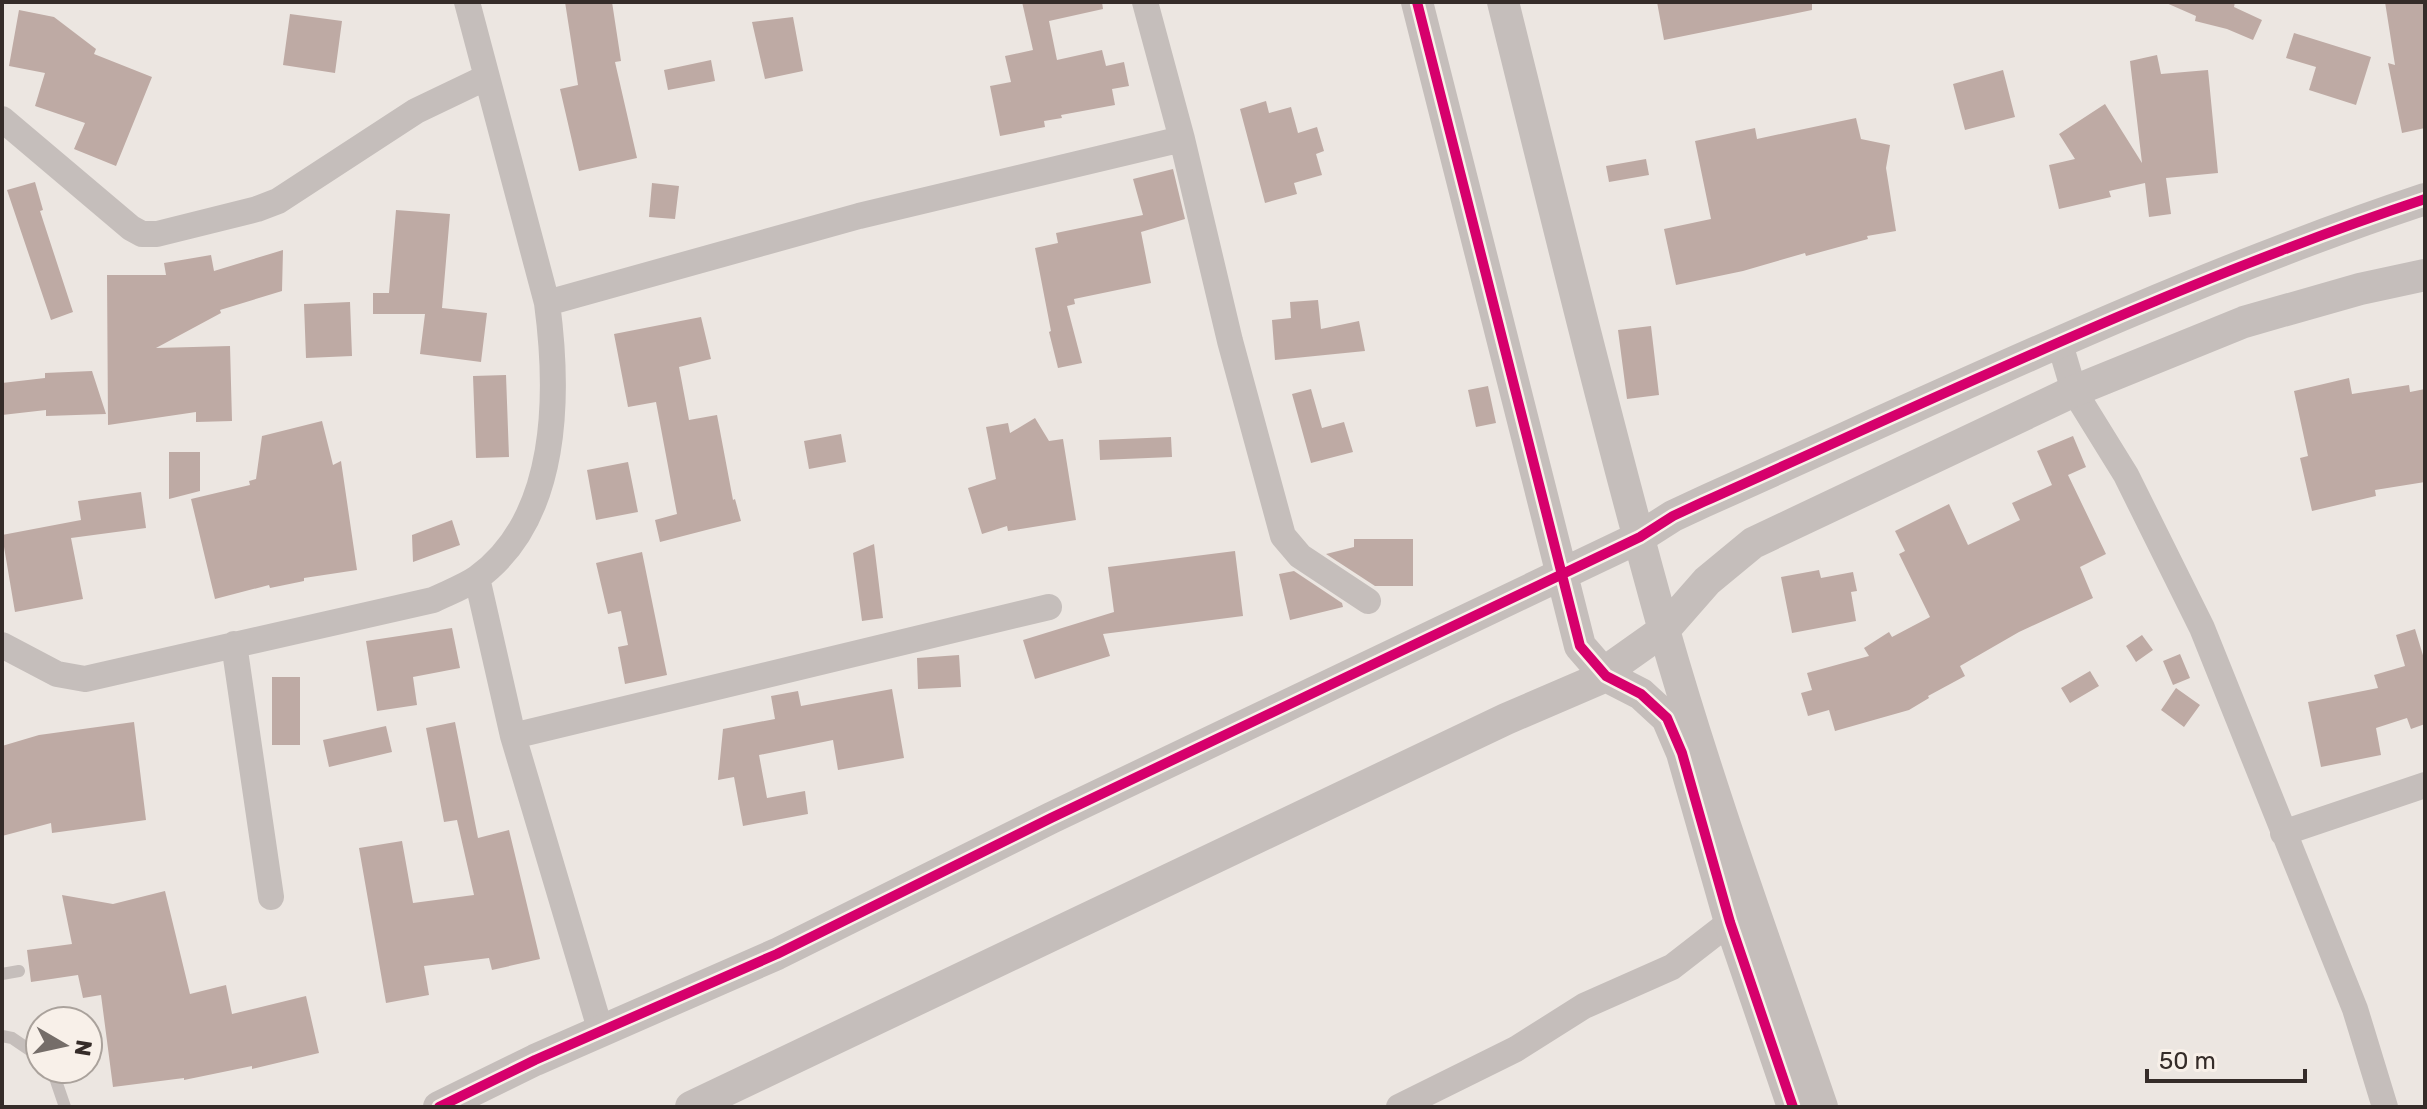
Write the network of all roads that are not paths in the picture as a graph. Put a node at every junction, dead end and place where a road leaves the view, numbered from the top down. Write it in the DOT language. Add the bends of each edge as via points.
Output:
graph roads {
  1 [pos="467,2"];
  2 [pos="1145,2"];
  3 [pos="1417,2"];
  4 [pos="1503,2"];
  5 [pos="487,77"];
  6 [pos="2,119"];
  7 [pos="1182,139"];
  8 [pos="2425,199"];
  9 [pos="2425,275"];
  10 [pos="547,303"];
  11 [pos="2060,344"];
  12 [pos="2074,391"];
  13 [pos="1640,537"];
  14 [pos="1561,575"];
  15 [pos="477,578"];
  16 [pos="1368,601"];
  17 [pos="1049,607"];
  18 [pos="1664,630"];
  19 [pos="234,644"];
  20 [pos="2,645"];
  21 [pos="1606,676"];
  22 [pos="513,736"];
  23 [pos="2425,785"];
  24 [pos="2283,833"];
  25 [pos="271,897"];
  26 [pos="1730,922"];
  27 [pos="19,971"];
  28 [pos="2,974"];
  29 [pos="601,1032"];
  30 [pos="2,1036"];
  31 [pos="24,1046"];
  32 [pos="57,1085"];
  33 [pos="65,1107"];
  34 [pos="439,1107"];
  35 [pos="691,1107"];
  36 [pos="1399,1107"];
  37 [pos="1793,1107"];
  38 [pos="1822,1107"];
  39 [pos="2385,1107"];
  1 -- 5 [label="street"];
  2 -- 7 [label="street"];
  3 -- 14 [label="street"];
  4 -- 13 [label="street"];
  5 -- 6 [label="street" via="416,111 278,201 157,234 131,228"];
  5 -- 10 [label="street"];
  7 -- 10 [label="street" via="859,216"];
  7 -- 16 [label="street" via="1283,536 1300,556"];
  8 -- 11 [label="street" via="2342,226"];
  9 -- 12 [label="street" via="2244,322"];
  10 -- 15 [label="street" via="554,406 545,466 522,525"];
  11 -- 12 [label="street"];
  11 -- 13 [label="street" via="1703,502"];
  12 -- 18 [label="street" via="1753,543 1707,581"];
  12 -- 24 [label="street" via="2126,475 2202,628"];
  13 -- 14 [label="street"];
  13 -- 18 [label="street"];
  14 -- 21 [label="street" via="1580,646"];
  14 -- 29 [label="street" via="777,954"];
  15 -- 19 [label="street" via="433,600"];
  15 -- 22 [label="street"];
  17 -- 22 [label="street"];
  18 -- 21 [label="street"];
  18 -- 38 [label="street"];
  19 -- 20 [label="street" via="85,679 57,674"];
  19 -- 25 [label="street"];
  21 -- 26 [label="street" via="1641,694 1667,718 1682,753"];
  21 -- 35 [label="street"];
  22 -- 29 [label="street"];
  23 -- 24 [label="street"];
  24 -- 39 [label="street" via="2355,1009"];
  26 -- 36 [label="street" via="1672,967 1584,1006 1516,1049"];
  26 -- 37 [label="street"];
  27 -- 28 [label="lane"];
  29 -- 34 [label="street"];
  30 -- 31 [label="lane"];
  32 -- 33 [label="lane"];
}
